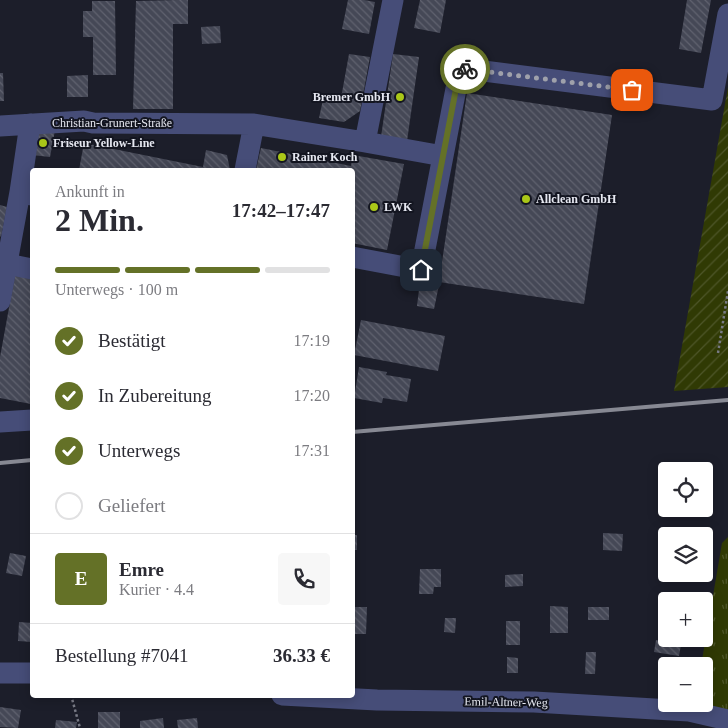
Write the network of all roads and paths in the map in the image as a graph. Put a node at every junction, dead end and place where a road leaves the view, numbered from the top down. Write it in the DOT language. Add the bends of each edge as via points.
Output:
graph roads {
  1 [pos="393,0"];
  2 [pos="728,14"];
  3 [pos="30,124"];
  4 [pos="254,124"];
  5 [pos="0,126"];
  6 [pos="366,142"];
  7 [pos="443,156"];
  8 [pos="245,168"];
  9 [pos="26,194"];
  10 [pos="355,258"];
  11 [pos="7,264"];
  12 [pos="30,269"];
  13 [pos="728,291"];
  14 [pos="0,301"];
  15 [pos="718,353"];
  16 [pos="30,420"];
  17 [pos="0,422"];
  18 [pos="0,673"];
  19 [pos="30,673"];
  20 [pos="72,698"];
  21 [pos="340,698"];
  22 [pos="728,720"];
  23 [pos="80,728"];
  1 -- 6 [label="street"];
  2 -- 7 [label="street" via="712,100 460,68"];
  3 -- 4 [label="street, Christian-Grunert-Straße" via="84,121"];
  3 -- 5 [label="street, Christian-Grunert-Straße"];
  3 -- 9 [label="street"];
  4 -- 6 [label="street, Christian-Grunert-Straße"];
  4 -- 8 [label="street"];
  6 -- 7 [label="street, Christian-Grunert-Straße"];
  7 -- 10 [label="street" via="421,270"];
  9 -- 11 [label="street"];
  11 -- 12 [label="street"];
  11 -- 14 [label="street"];
  13 -- 15 [label="path"];
  16 -- 17 [label="street"];
  18 -- 19 [label="street"];
  20 -- 23 [label="path"];
  21 -- 22 [label="street, Emil-Altner-Weg" via="573,704 689,711"];
}
